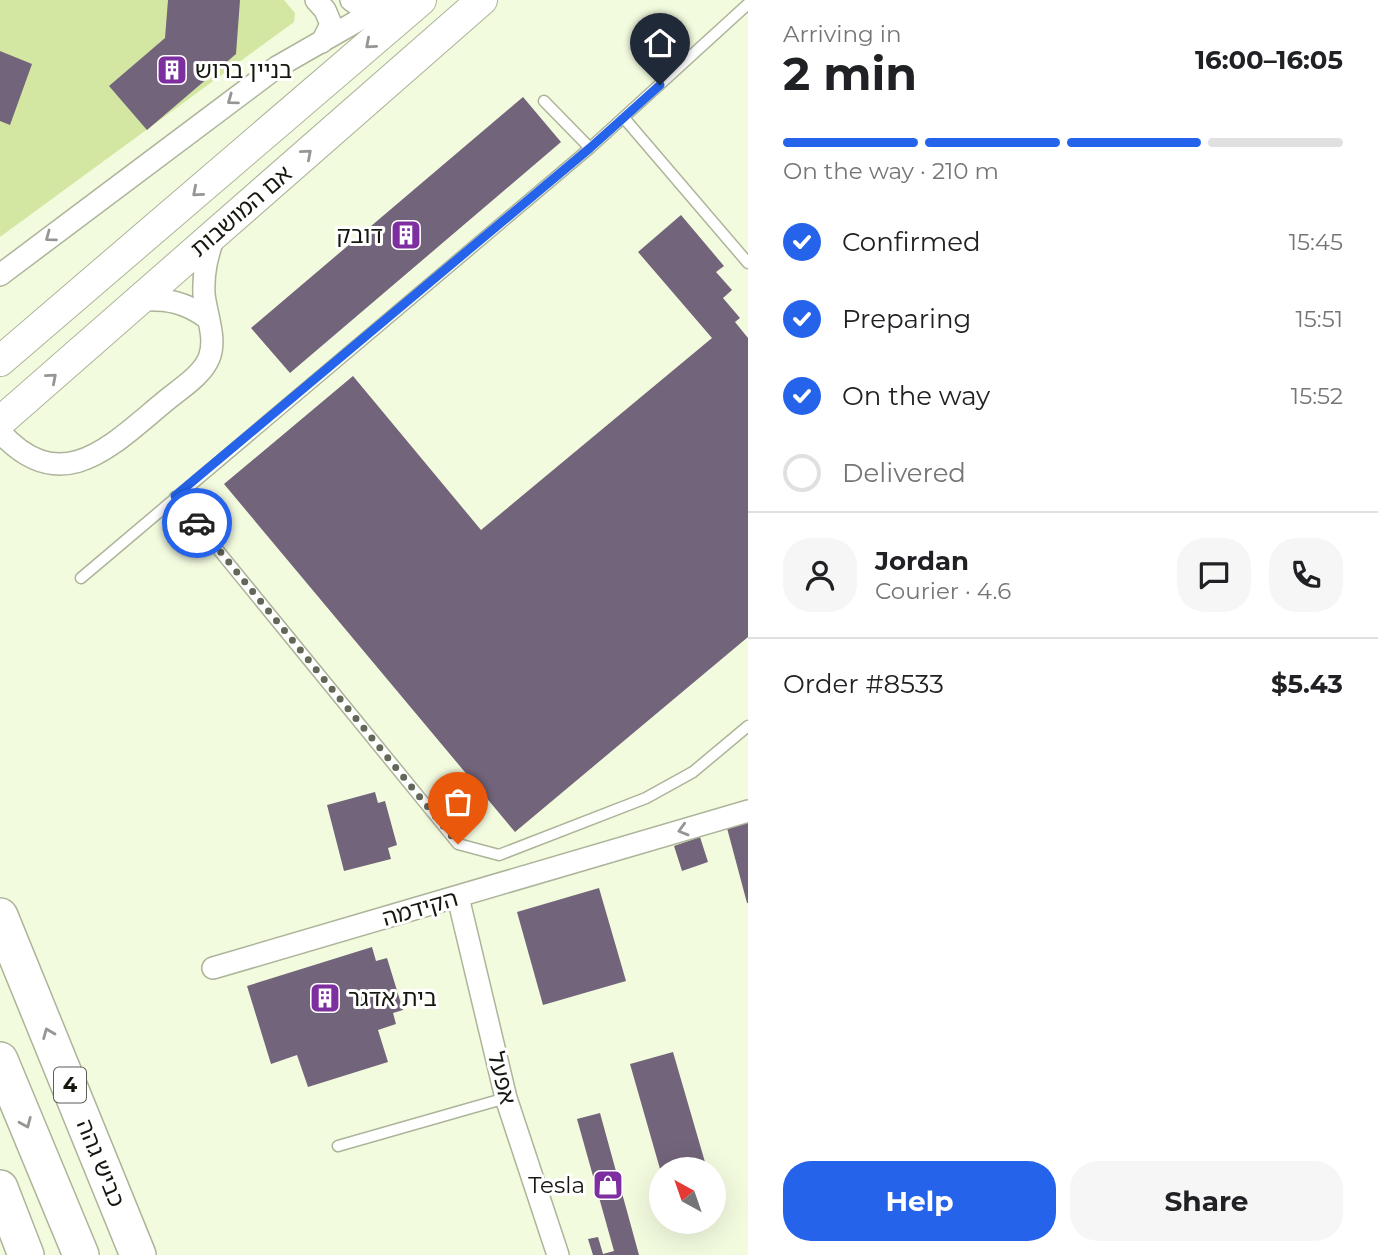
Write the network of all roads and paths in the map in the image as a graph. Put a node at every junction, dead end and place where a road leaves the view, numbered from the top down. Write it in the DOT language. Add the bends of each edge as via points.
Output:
graph roads {
  1 [pos="316,0"];
  2 [pos="351,0"];
  3 [pos="421,0"];
  4 [pos="482,0"];
  5 [pos="391,1"];
  6 [pos="748,4"];
  7 [pos="322,42"];
  8 [pos="544,101"];
  9 [pos="624,118"];
  10 [pos="590,148"];
  11 [pos="215,234"];
  12 [pos="748,263"];
  13 [pos="0,275"];
  14 [pos="134,306"];
  15 [pos="208,318"];
  16 [pos="0,361"];
  17 [pos="0,422"];
  18 [pos="0,432"];
  19 [pos="175,496"];
  20 [pos="81,578"];
  21 [pos="748,726"];
  22 [pos="748,811"];
  23 [pos="458,897"];
  24 [pos="0,916"];
  25 [pos="213,968"];
  26 [pos="0,1060"];
  27 [pos="506,1098"];
  28 [pos="338,1146"];
  29 [pos="0,1188"];
  30 [pos="26,1255"];
  31 [pos="81,1255"];
  32 [pos="138,1255"];
  33 [pos="558,1255"];
  1 -- 7 [label="street" via="331,24"];
  2 -- 5 [label="street" via="362,8"];
  3 -- 16 [label="main road, אם המושבות, one-way"];
  11 -- 4 [label="main road, אם המושבות, one-way"];
  5 -- 7 [label="street"];
  6 -- 9 [label="lane"];
  7 -- 13 [label="street, one-way" via="277,67"];
  8 -- 10 [label="lane"];
  9 -- 10 [label="lane"];
  9 -- 12 [label="lane"];
  10 -- 19 [label="lane"];
  11 -- 14 [label="main road, אם המושבות"];
  11 -- 15 [label="street" via="204,268"];
  14 -- 15 [label="street" via="169,299"];
  17 -- 14 [label="main road, אם המושבות, one-way"];
  15 -- 18 [label="street" via="212,338 204,366 111,446 63,464 44,464 27,457"];
  19 -- 20 [label="lane"];
  19 -- 21 [label="lane" via="458,844 499,855 646,799 693,772"];
  22 -- 23 [label="street, הקידמה, one-way"];
  23 -- 25 [label="street, הקידמה"];
  23 -- 27 [label="street, אפעל"];
  32 -- 24 [label="highway, כביש גהה / 4, one-way"];
  26 -- 31 [label="highway, 4, one-way"];
  27 -- 28 [label="lane"];
  27 -- 33 [label="street, אפעל"];
  29 -- 30 [label="highway"];
}
